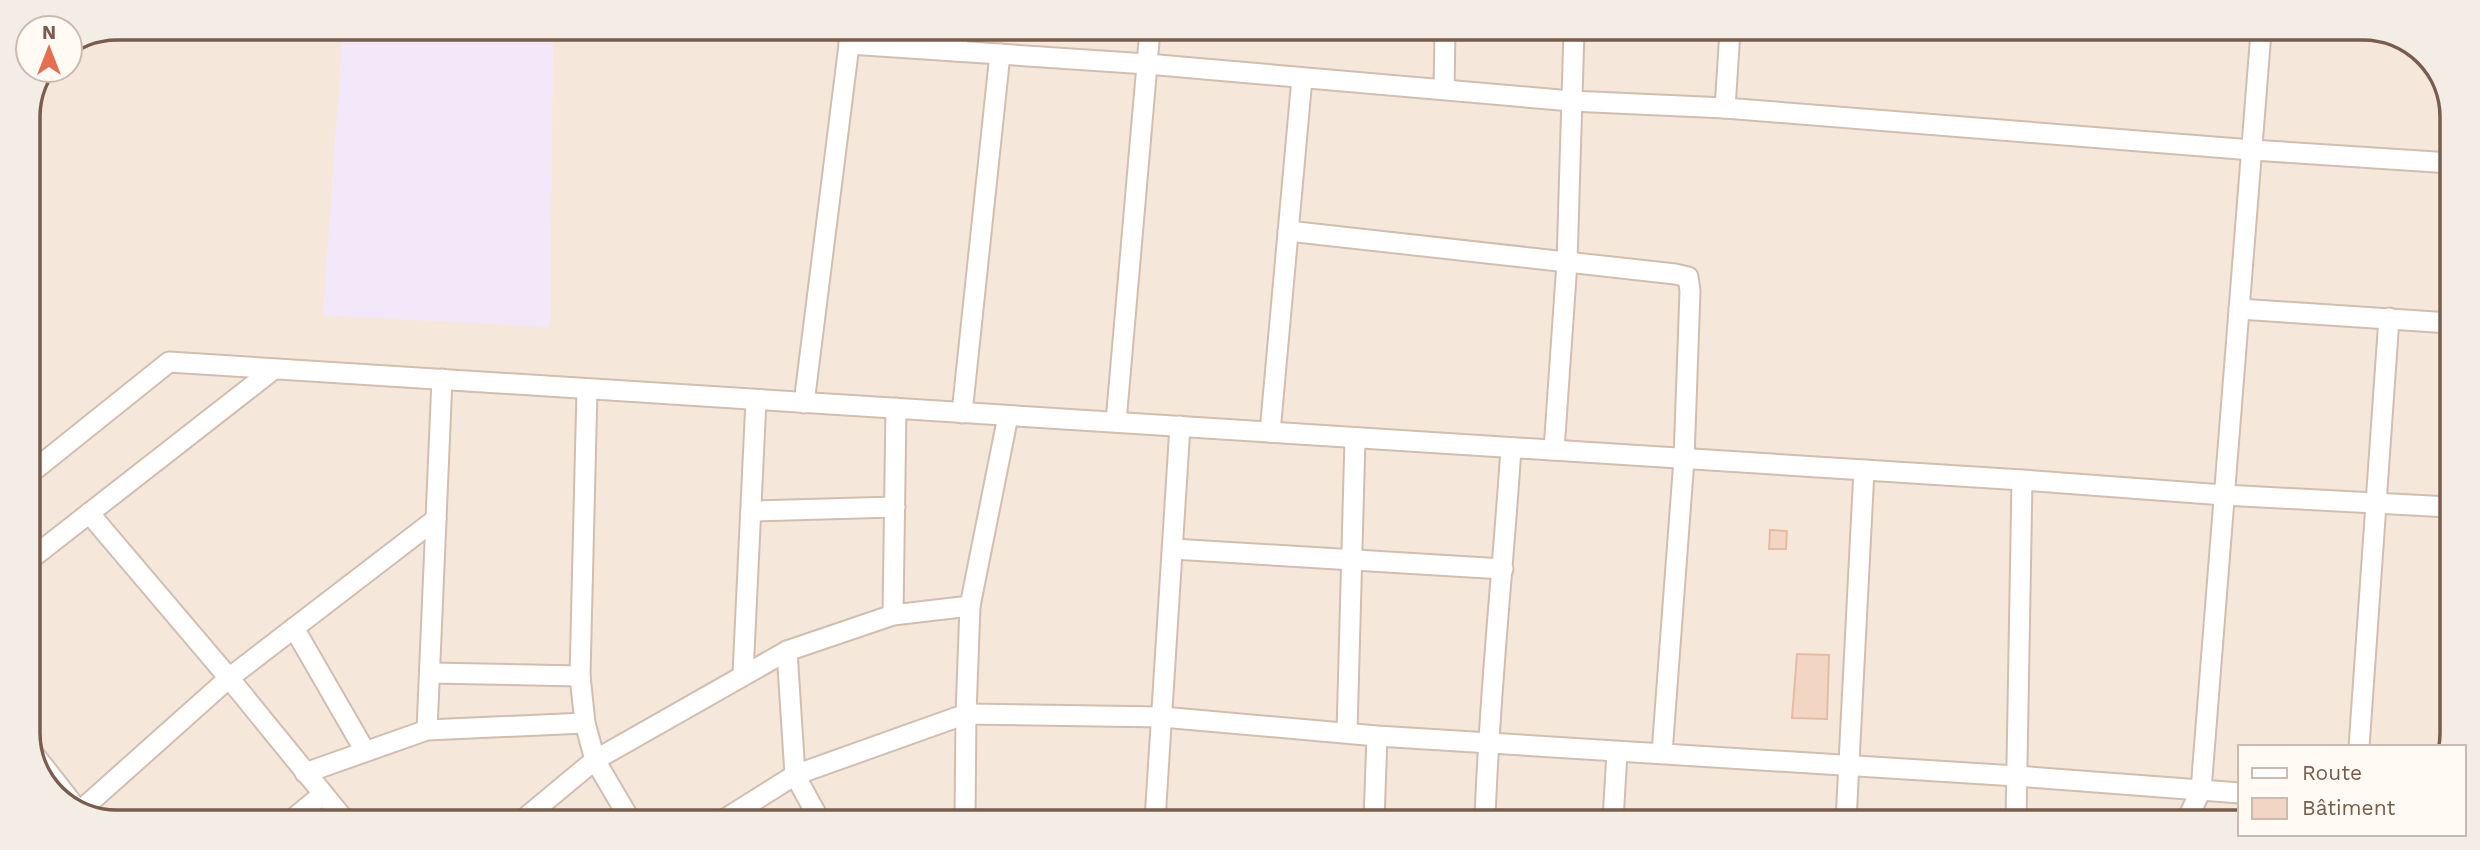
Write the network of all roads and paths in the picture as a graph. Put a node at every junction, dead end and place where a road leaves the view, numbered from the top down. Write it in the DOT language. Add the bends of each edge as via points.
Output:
graph roads {
  1 [pos="850,40"];
  2 [pos="873,40"];
  3 [pos="958,40"];
  4 [pos="1149,40"];
  5 [pos="1445,40"];
  6 [pos="1574,40"];
  7 [pos="1729,40"];
  8 [pos="2260,40"];
  9 [pos="957,51"];
  10 [pos="1000,54"];
  11 [pos="1147,64"];
  12 [pos="1302,78"];
  13 [pos="1444,89"];
  14 [pos="1571,100"];
  15 [pos="1725,108"];
  16 [pos="2252,150"];
  17 [pos="2440,162"];
  18 [pos="1288,230"];
  19 [pos="1567,262"];
  20 [pos="2239,309"];
  21 [pos="2389,318"];
  22 [pos="2440,322"];
  23 [pos="274,369"];
  24 [pos="442,379"];
  25 [pos="587,389"];
  26 [pos="757,400"];
  27 [pos="804,402"];
  28 [pos="896,408"];
  29 [pos="962,413"];
  30 [pos="1009,416"];
  31 [pos="1116,422"];
  32 [pos="1180,426"];
  33 [pos="1270,432"];
  34 [pos="1355,438"];
  35 [pos="1511,447"];
  36 [pos="1553,450"];
  37 [pos="1684,459"];
  38 [pos="40,465"];
  39 [pos="1864,470"];
  40 [pos="2022,480"];
  41 [pos="2224,495"];
  42 [pos="2376,503"];
  43 [pos="895,506"];
  44 [pos="2440,507"];
  45 [pos="751,511"];
  46 [pos="89,513"];
  47 [pos="436,519"];
  48 [pos="1172,549"];
  49 [pos="40,552"];
  50 [pos="1353,558"];
  51 [pos="1503,569"];
  52 [pos="970,606"];
  53 [pos="893,615"];
  54 [pos="294,628"];
  55 [pos="787,650"];
  56 [pos="429,673"];
  57 [pos="743,674"];
  58 [pos="580,676"];
  59 [pos="229,678"];
  60 [pos="966,714"];
  61 [pos="1162,717"];
  62 [pos="585,723"];
  63 [pos="427,730"];
  64 [pos="1347,732"];
  65 [pos="1377,736"];
  66 [pos="1488,742"];
  67 [pos="2359,745"];
  68 [pos="365,751"];
  69 [pos="1617,753"];
  70 [pos="1662,753"];
  71 [pos="595,760"];
  72 [pos="1849,766"];
  73 [pos="305,773"];
  74 [pos="795,775"];
  75 [pos="2016,776"];
  76 [pos="2201,790"];
  77 [pos="2238,793"];
  78 [pos="323,794"];
  79 [pos="86,804"];
  80 [pos="304,810"];
  81 [pos="336,810"];
  82 [pos="535,810"];
  83 [pos="624,810"];
  84 [pos="739,810"];
  85 [pos="814,810"];
  86 [pos="965,810"];
  87 [pos="1156,810"];
  88 [pos="1374,810"];
  89 [pos="1485,810"];
  90 [pos="1614,810"];
  91 [pos="1847,810"];
  92 [pos="2016,810"];
  93 [pos="2192,810"];
  1 -- 27 [label="street"];
  2 -- 9 [label="street"];
  3 -- 9 [label="street"];
  4 -- 11 [label="street"];
  5 -- 13 [label="street"];
  6 -- 14 [label="street"];
  7 -- 15 [label="street"];
  8 -- 16 [label="street"];
  9 -- 10 [label="street"];
  10 -- 11 [label="street"];
  10 -- 29 [label="street"];
  11 -- 12 [label="street"];
  11 -- 31 [label="street"];
  12 -- 13 [label="street"];
  12 -- 18 [label="street"];
  13 -- 14 [label="street"];
  14 -- 15 [label="street"];
  14 -- 19 [label="street"];
  15 -- 16 [label="street"];
  16 -- 17 [label="street"];
  16 -- 20 [label="street"];
  18 -- 19 [label="street"];
  18 -- 33 [label="street"];
  19 -- 36 [label="street"];
  19 -- 37 [label="street" via="1688,277"];
  20 -- 21 [label="street"];
  20 -- 41 [label="street"];
  21 -- 22 [label="street"];
  21 -- 42 [label="street"];
  23 -- 24 [label="street"];
  23 -- 38 [label="street" via="169,362"];
  23 -- 46 [label="street"];
  24 -- 25 [label="street"];
  24 -- 47 [label="street"];
  25 -- 26 [label="street"];
  25 -- 58 [label="street"];
  26 -- 27 [label="street"];
  26 -- 45 [label="street"];
  27 -- 28 [label="street"];
  28 -- 29 [label="street"];
  28 -- 43 [label="street"];
  29 -- 30 [label="street"];
  30 -- 31 [label="street"];
  30 -- 52 [label="street"];
  31 -- 32 [label="street"];
  32 -- 33 [label="street"];
  32 -- 48 [label="street"];
  33 -- 34 [label="street"];
  34 -- 35 [label="street"];
  34 -- 50 [label="street"];
  35 -- 36 [label="street"];
  35 -- 51 [label="street"];
  36 -- 37 [label="street"];
  37 -- 39 [label="street"];
  37 -- 70 [label="street"];
  39 -- 40 [label="street"];
  39 -- 72 [label="street"];
  40 -- 41 [label="street"];
  40 -- 75 [label="street"];
  41 -- 42 [label="street"];
  41 -- 76 [label="street"];
  42 -- 44 [label="street"];
  42 -- 67 [label="street"];
  43 -- 45 [label="street"];
  43 -- 53 [label="street"];
  45 -- 57 [label="street"];
  46 -- 49 [label="street"];
  46 -- 59 [label="street"];
  47 -- 54 [label="street"];
  47 -- 56 [label="street"];
  48 -- 50 [label="street"];
  48 -- 61 [label="street"];
  50 -- 51 [label="street"];
  50 -- 64 [label="street"];
  51 -- 66 [label="street"];
  52 -- 53 [label="street"];
  52 -- 60 [label="street"];
  53 -- 55 [label="street"];
  54 -- 59 [label="street"];
  54 -- 68 [label="street"];
  55 -- 57 [label="street"];
  55 -- 74 [label="street"];
  56 -- 58 [label="street"];
  56 -- 63 [label="street"];
  57 -- 71 [label="street"];
  58 -- 62 [label="street"];
  59 -- 73 [label="street"];
  59 -- 79 [label="street"];
  60 -- 61 [label="street"];
  60 -- 74 [label="street"];
  60 -- 86 [label="street"];
  61 -- 64 [label="street"];
  61 -- 87 [label="street"];
  62 -- 63 [label="street"];
  62 -- 71 [label="street"];
  63 -- 68 [label="street"];
  64 -- 65 [label="street"];
  65 -- 66 [label="street"];
  65 -- 88 [label="street"];
  66 -- 69 [label="street"];
  66 -- 89 [label="street"];
  68 -- 73 [label="street"];
  69 -- 70 [label="street"];
  69 -- 90 [label="street"];
  70 -- 72 [label="street"];
  71 -- 82 [label="street"];
  71 -- 83 [label="street"];
  72 -- 75 [label="street"];
  72 -- 91 [label="street"];
  73 -- 78 [label="street"];
  74 -- 84 [label="street"];
  74 -- 85 [label="street"];
  75 -- 76 [label="street"];
  75 -- 92 [label="street"];
  76 -- 77 [label="street"];
  76 -- 93 [label="street"];
  78 -- 80 [label="street"];
  78 -- 81 [label="street"];
}
